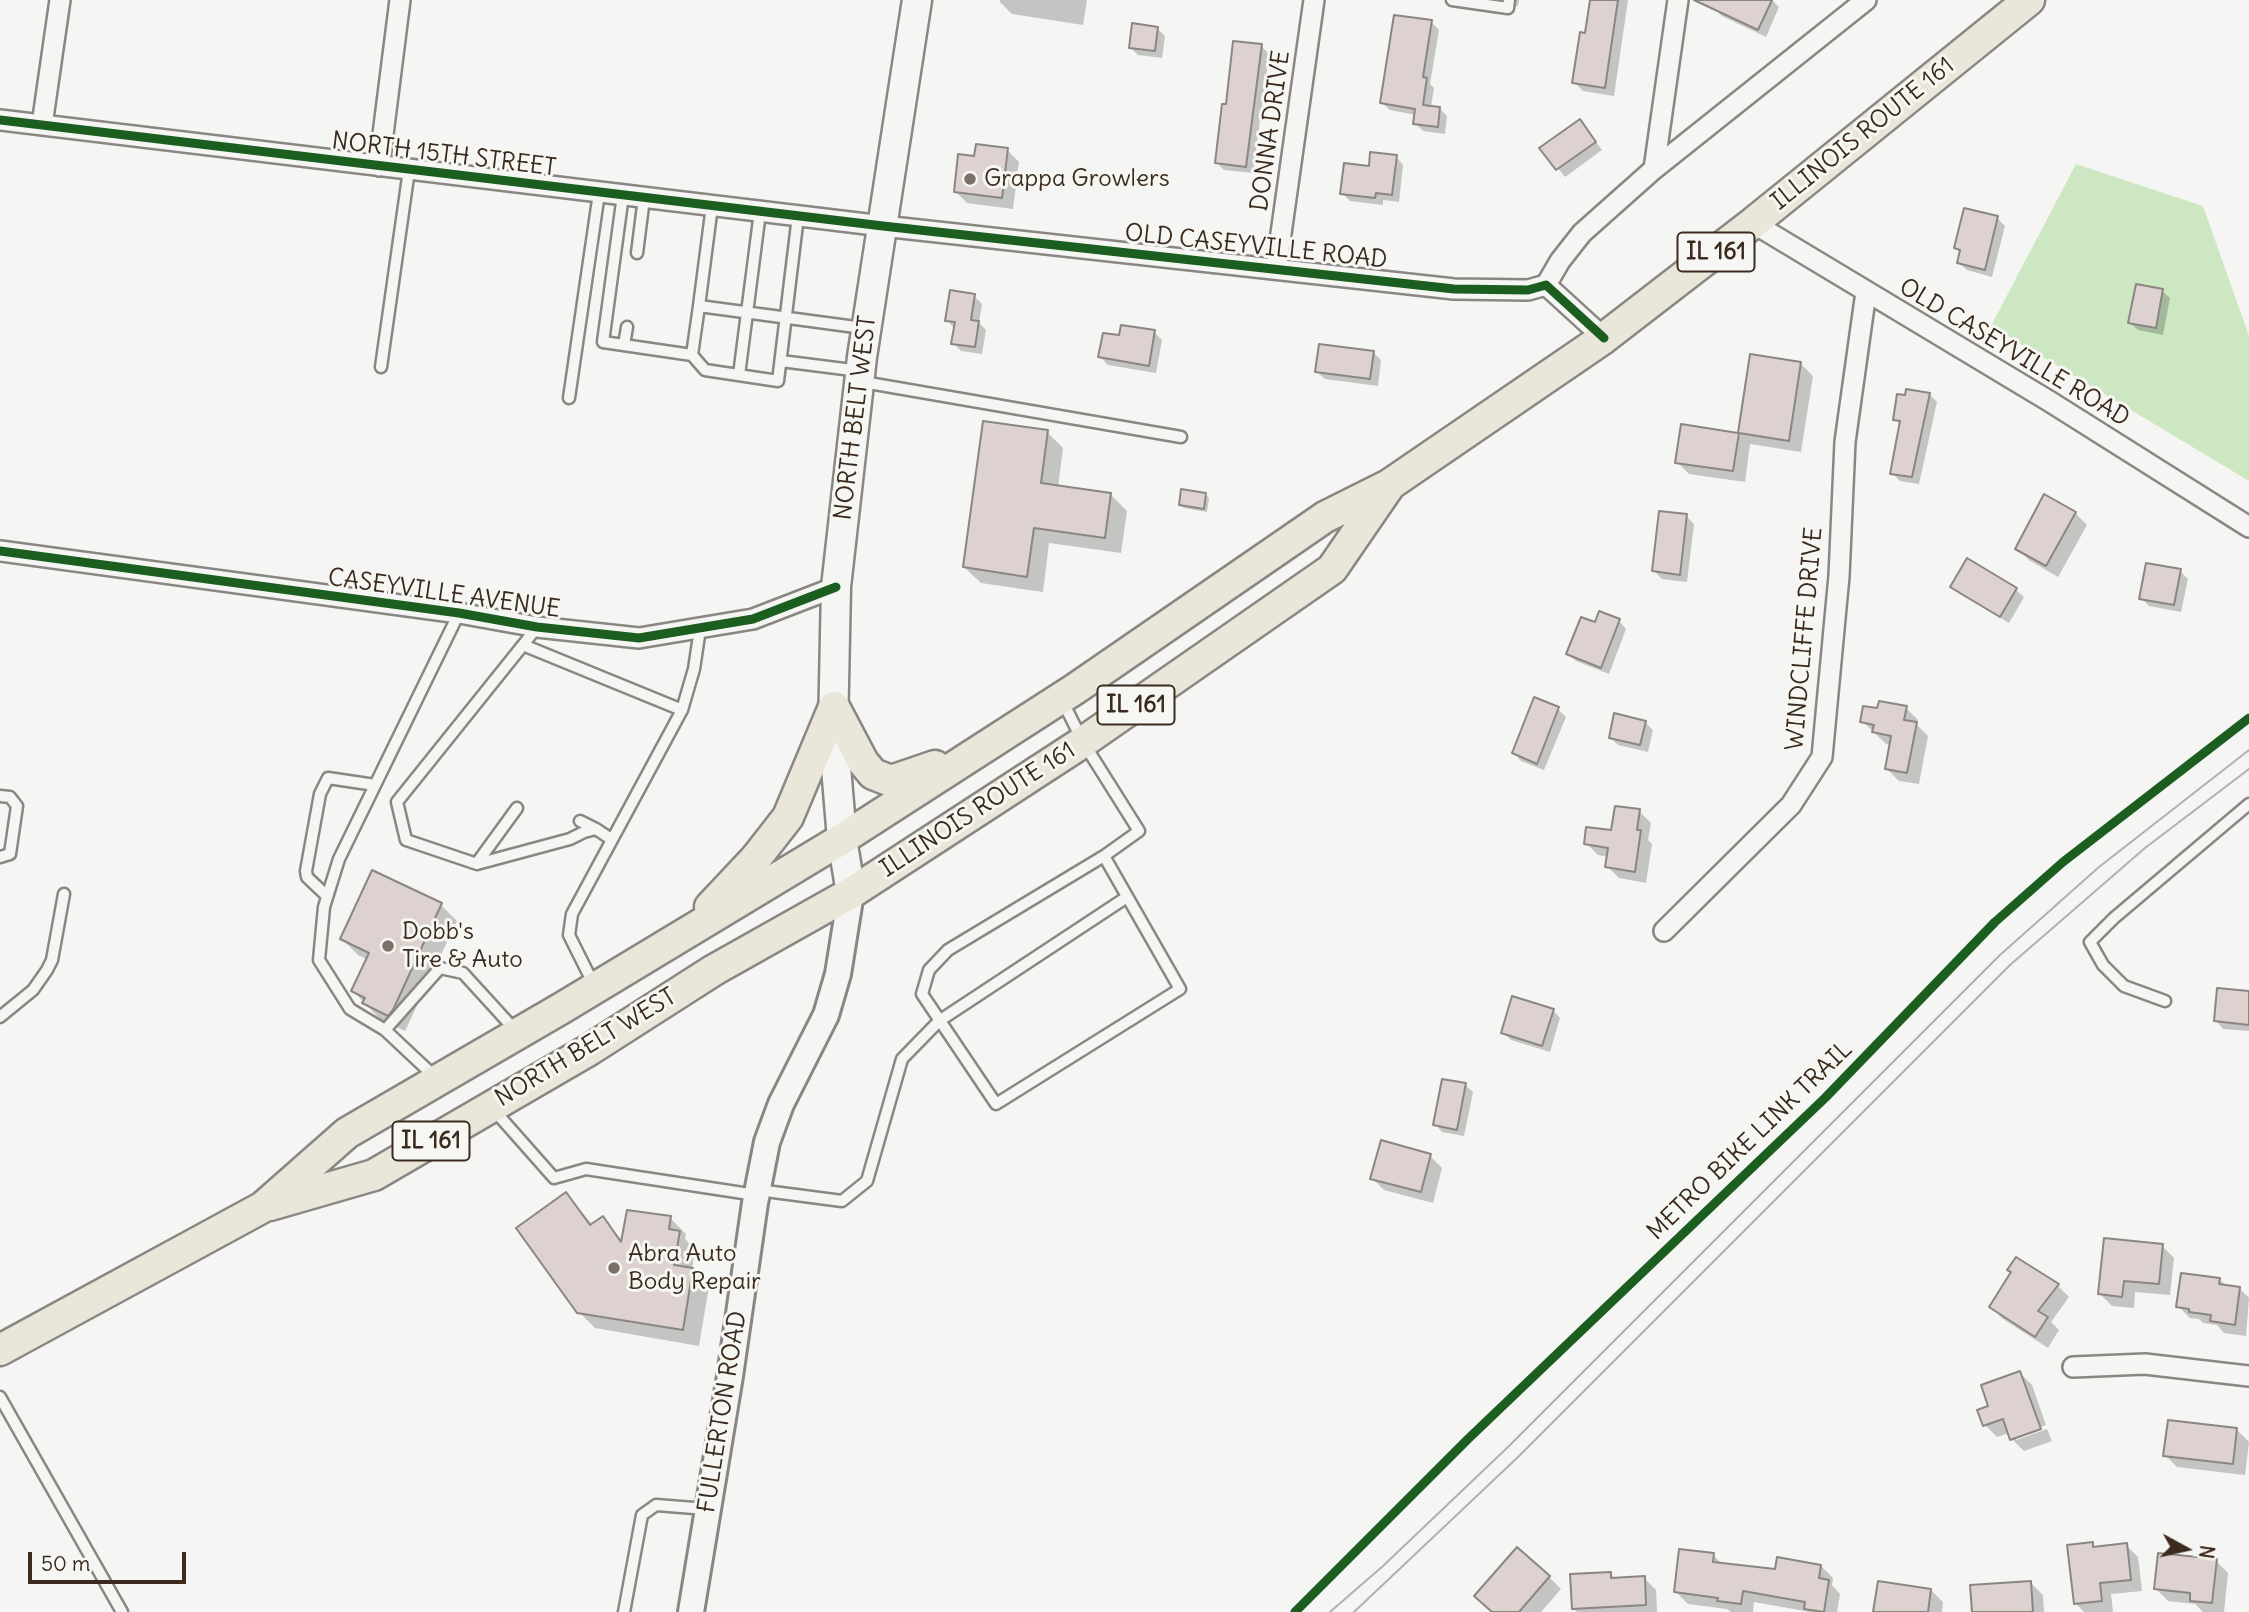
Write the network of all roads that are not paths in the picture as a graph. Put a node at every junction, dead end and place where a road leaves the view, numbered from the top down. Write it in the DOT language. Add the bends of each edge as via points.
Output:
graph roads {
  1 [pos="60,0"];
  2 [pos="400,0"];
  3 [pos="917,0"];
  4 [pos="1314,0"];
  5 [pos="1452,0"];
  6 [pos="1509,0"];
  7 [pos="1678,0"];
  8 [pos="1866,0"];
  9 [pos="2029,0"];
  10 [pos="0,120"];
  11 [pos="42,125"];
  12 [pos="379,166"];
  13 [pos="1654,169"];
  14 [pos="409,170"];
  15 [pos="599,193"];
  16 [pos="623,195"];
  17 [pos="644,198"];
  18 [pos="712,206"];
  19 [pos="760,212"];
  20 [pos="798,216"];
  21 [pos="1753,223"];
  22 [pos="883,226"];
  23 [pos="637,253"];
  24 [pos="1276,269"];
  25 [pos="1546,285"];
  26 [pos="1866,292"];
  27 [pos="699,306"];
  28 [pos="748,312"];
  29 [pos="786,317"];
  30 [pos="627,327"];
  31 [pos="867,328"];
  32 [pos="1604,338"];
  33 [pos="624,345"];
  34 [pos="692,355"];
  35 [pos="780,360"];
  36 [pos="382,367"];
  37 [pos="739,376"];
  38 [pos="860,376"];
  39 [pos="569,398"];
  40 [pos="1181,437"];
  41 [pos="1389,485"];
  42 [pos="2249,527"];
  43 [pos="0,551"];
  44 [pos="836,587"];
  45 [pos="459,613"];
  46 [pos="537,627"];
  47 [pos="701,629"];
  48 [pos="523,645"];
  49 [pos="1062,698"];
  50 [pos="834,707"];
  51 [pos="682,710"];
  52 [pos="1083,742"];
  53 [pos="979,752"];
  54 [pos="375,785"];
  55 [pos="0,796"];
  56 [pos="2249,804"];
  57 [pos="517,808"];
  58 [pos="580,821"];
  59 [pos="596,829"];
  60 [pos="611,839"];
  61 [pos="842,839"];
  62 [pos="1104,856"];
  63 [pos="0,857"];
  64 [pos="477,864"];
  65 [pos="851,893"];
  66 [pos="64,894"];
  67 [pos="327,896"];
  68 [pos="1127,897"];
  69 [pos="1664,931"];
  70 [pos="686,932"];
  71 [pos="596,987"];
  72 [pos="2165,1001"];
  73 [pos="0,1017"];
  74 [pos="939,1021"];
  75 [pos="386,1030"];
  76 [pos="518,1033"];
  77 [pos="437,1079"];
  78 [pos="490,1106"];
  79 [pos="757,1193"];
  80 [pos="263,1207"];
  81 [pos="0,1350"];
  82 [pos="2073,1367"];
  83 [pos="2249,1376"];
  84 [pos="0,1397"];
  85 [pos="708,1509"];
  86 [pos="121,1612"];
  87 [pos="624,1612"];
  88 [pos="691,1612"];
  1 -- 11 [label="street"];
  2 -- 12 [label="street"];
  3 -- 22 [label="main road, NORTH BELT WEST"];
  4 -- 24 [label="street, DONNA DRIVE"];
  5 -- 6 [label="lane" via="1508,8"];
  7 -- 13 [label="street"];
  8 -- 13 [label="street"];
  9 -- 21 [label="main road, ILLINOIS ROUTE 161 / IL 161"];
  10 -- 11 [label="street, NORTH 15TH STREET"];
  11 -- 12 [label="street, NORTH 15TH STREET"];
  12 -- 14 [label="street, NORTH 15TH STREET"];
  13 -- 25 [label="street" via="1582,233"];
  14 -- 15 [label="street, NORTH 15TH STREET"];
  14 -- 36 [label="lane"];
  15 -- 16 [label="street, NORTH 15TH STREET"];
  15 -- 39 [label="lane"];
  16 -- 17 [label="street, NORTH 15TH STREET"];
  16 -- 33 [label="lane" via="603,342"];
  17 -- 18 [label="street, NORTH 15TH STREET"];
  17 -- 23 [label="lane"];
  18 -- 19 [label="street, NORTH 15TH STREET"];
  18 -- 27 [label="lane"];
  19 -- 20 [label="street, NORTH 15TH STREET"];
  19 -- 28 [label="lane"];
  20 -- 22 [label="street, NORTH 15TH STREET"];
  20 -- 29 [label="lane"];
  21 -- 26 [label="street, OLD CASEYVILLE ROAD"];
  21 -- 32 [label="main road, ILLINOIS ROUTE 161 / IL 161"];
  22 -- 24 [label="street, OLD CASEYVILLE ROAD"];
  22 -- 31 [label="main road, NORTH BELT WEST"];
  24 -- 25 [label="street, OLD CASEYVILLE ROAD" via="1462,290 1528,290"];
  25 -- 32 [label="street"];
  26 -- 42 [label="street, OLD CASEYVILLE ROAD"];
  26 -- 69 [label="street, WINDCLIFFE DRIVE" via="1844,442 1839,576 1822,757 1791,805"];
  27 -- 28 [label="lane"];
  27 -- 34 [label="lane"];
  28 -- 29 [label="lane"];
  28 -- 37 [label="lane"];
  29 -- 31 [label="lane"];
  29 -- 35 [label="lane"];
  30 -- 33 [label="lane"];
  31 -- 38 [label="main road, NORTH BELT WEST"];
  32 -- 41 [label="main road, ILLINOIS ROUTE 161 / IL 161"];
  33 -- 34 [label="lane"];
  34 -- 37 [label="lane" via="705,370"];
  35 -- 37 [label="lane" via="778,381"];
  35 -- 38 [label="lane"];
  38 -- 40 [label="lane"];
  38 -- 44 [label="main road, NORTH BELT WEST"];
  41 -- 49 [label="main road, ILLINOIS ROUTE 161 / IL 161" via="1325,517"];
  41 -- 52 [label="main road, ILLINOIS ROUTE 161 / IL 161" via="1332,569"];
  43 -- 45 [label="street, CASEYVILLE AVENUE"];
  44 -- 47 [label="street, CASEYVILLE AVENUE" via="753,619"];
  44 -- 50 [label="main road, NORTH BELT WEST"];
  45 -- 46 [label="street, CASEYVILLE AVENUE"];
  45 -- 54 [label="lane"];
  46 -- 47 [label="street, CASEYVILLE AVENUE" via="639,638"];
  46 -- 48 [label="lane"];
  47 -- 51 [label="lane"];
  48 -- 51 [label="lane"];
  48 -- 64 [label="lane" via="397,802 406,840"];
  49 -- 52 [label="lane"];
  49 -- 53 [label="main road, ILLINOIS ROUTE 161 / IL 161"];
  50 -- 53 [label="main road" via="863,762 873,774 891,780"];
  50 -- 61 [label="main road, NORTH BELT WEST"];
  50 -- 70 [label="main road" via="788,817"];
  51 -- 60 [label="lane"];
  52 -- 62 [label="lane" via="1139,831"];
  52 -- 65 [label="main road, ILLINOIS ROUTE 161 / IL 161"];
  53 -- 61 [label="main road, ILLINOIS ROUTE 161 / IL 161"];
  54 -- 67 [label="lane" via="339,859"];
  54 -- 67 [label="lane" via="328,778 320,794 306,871"];
  55 -- 63 [label="lane" via="10,797 17,806 10,854"];
  56 -- 72 [label="lane" via="2090,942 2103,965 2124,986"];
  57 -- 64 [label="lane"];
  58 -- 59 [label="lane"];
  59 -- 60 [label="lane"];
  59 -- 64 [label="lane"];
  60 -- 71 [label="lane" via="572,914 569,936"];
  61 -- 65 [label="main road, NORTH BELT WEST"];
  61 -- 70 [label="main road, NORTH BELT WEST / IL 161"];
  62 -- 68 [label="lane"];
  62 -- 74 [label="lane" via="947,950 929,970 922,995"];
  65 -- 78 [label="main road, NORTH BELT WEST / IL 161" via="713,970 589,1050"];
  65 -- 79 [label="street, FULLERTON ROAD" via="838,974 826,1015 780,1104"];
  66 -- 73 [label="lane" via="47,970 33,990"];
  67 -- 75 [label="lane" via="319,960 350,1009"];
  68 -- 74 [label="lane"];
  68 -- 74 [label="lane" via="1180,989 996,1104"];
  70 -- 71 [label="main road, NORTH BELT WEST / IL 161"];
  71 -- 76 [label="main road, NORTH BELT WEST / IL 161"];
  74 -- 79 [label="lane" via="902,1059 867,1181 842,1201"];
  75 -- 76 [label="lane" via="440,968 463,973"];
  75 -- 77 [label="lane"];
  76 -- 77 [label="main road, NORTH BELT WEST / IL 161"];
  77 -- 80 [label="main road, NORTH BELT WEST / IL 161" via="347,1133"];
  78 -- 79 [label="lane" via="554,1178 586,1169"];
  78 -- 80 [label="main road, NORTH BELT WEST / IL 161" via="374,1175"];
  79 -- 85 [label="street, FULLERTON ROAD"];
  80 -- 81 [label="main road, NORTH BELT WEST / IL 161"];
  82 -- 83 [label="street" via="2145,1364"];
  84 -- 86 [label="lane"];
  85 -- 87 [label="lane" via="656,1505 642,1516"];
  85 -- 88 [label="street, FULLERTON ROAD"];
}
